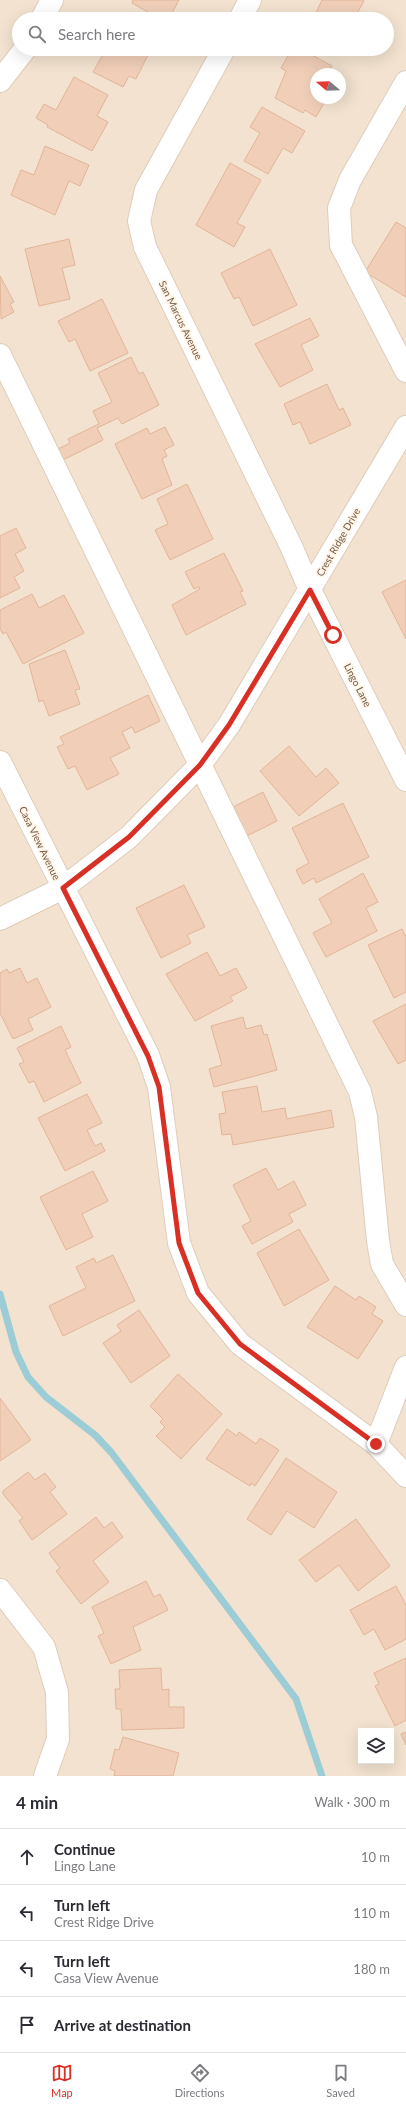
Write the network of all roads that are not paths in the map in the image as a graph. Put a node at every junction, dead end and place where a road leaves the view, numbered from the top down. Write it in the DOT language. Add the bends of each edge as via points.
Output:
graph roads {
  1 [pos="52,0"];
  2 [pos="250,0"];
  3 [pos="46,12"];
  4 [pos="244,12"];
  5 [pos="20,56"];
  6 [pos="220,56"];
  7 [pos="0,81"];
  8 [pos="406,82"];
  9 [pos="0,355"];
  10 [pos="406,371"];
  11 [pos="406,427"];
  12 [pos="310,590"];
  13 [pos="0,762"];
  14 [pos="200,765"];
  15 [pos="406,780"];
  16 [pos="63,888"];
  17 [pos="0,919"];
  18 [pos="406,1305"];
  19 [pos="406,1367"];
  20 [pos="376,1444"];
  21 [pos="406,1476"];
  22 [pos="0,1590"];
  23 [pos="46,1776"];
  1 -- 3 [label="street"];
  2 -- 4 [label="street"];
  5 -- 7 [label="street"];
  6 -- 12 [label="street, San Marcus Avenue" via="146,190 139,221 145,247"];
  8 -- 10 [label="street" via="350,180 339,208 341,245"];
  9 -- 14 [label="street"];
  11 -- 12 [label="street, Crest Ridge Drive"];
  12 -- 14 [label="street, Crest Ridge Drive" via="229,725"];
  12 -- 15 [label="street, Lingo Lane"];
  13 -- 16 [label="street, Casa View Avenue"];
  14 -- 16 [label="street, Crest Ridge Drive" via="129,837"];
  14 -- 18 [label="street" via="360,1092 366,1117 382,1264"];
  16 -- 17 [label="street, Crest Ridge Drive"];
  16 -- 20 [label="street, Casa View Avenue" via="148,1056 159,1087 179,1243 198,1293 240,1344"];
  19 -- 20 [label="street"];
  20 -- 21 [label="street, Casa View Avenue"];
  22 -- 23 [label="street" via="44,1647 57,1692 58,1739"];
}
